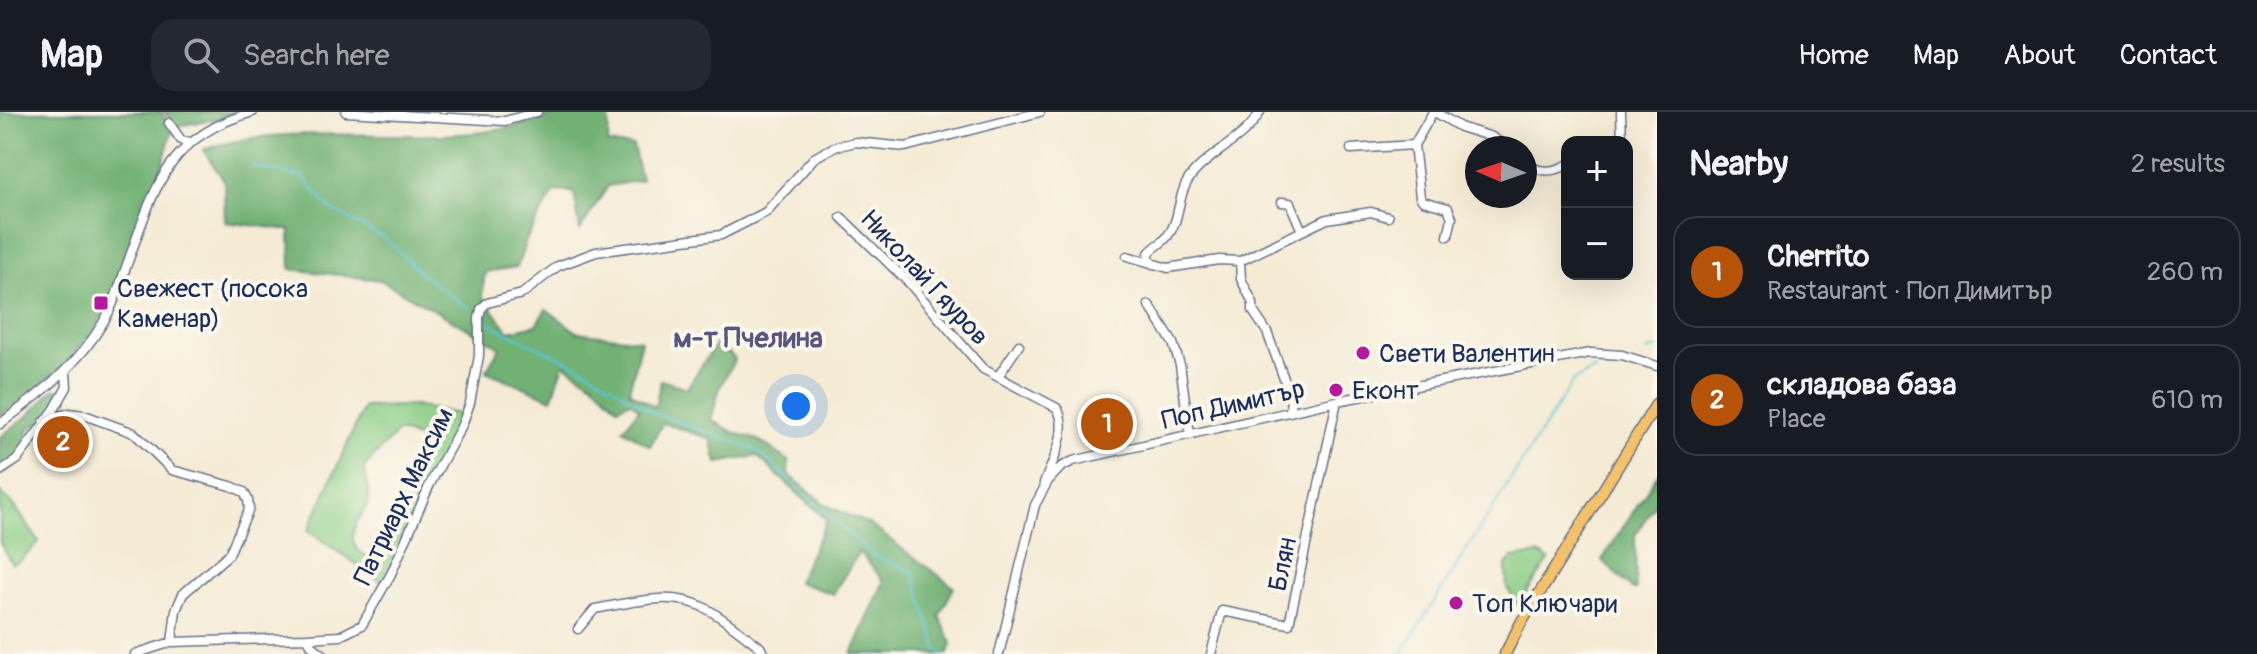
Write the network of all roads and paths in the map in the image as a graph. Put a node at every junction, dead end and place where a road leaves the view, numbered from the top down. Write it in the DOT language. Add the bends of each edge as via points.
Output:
graph roads {
  1 [pos="253,112"];
  2 [pos="346,112"];
  3 [pos="537,112"];
  4 [pos="1040,112"];
  5 [pos="1260,112"];
  6 [pos="1434,112"];
  7 [pos="1621,112"];
  8 [pos="169,123"];
  9 [pos="1489,136"];
  10 [pos="1622,136"];
  11 [pos="190,142"];
  12 [pos="1414,145"];
  13 [pos="1351,149"];
  14 [pos="1561,167"];
  15 [pos="1537,168"];
  16 [pos="1282,202"];
  17 [pos="841,217"];
  18 [pos="1388,217"];
  19 [pos="1302,231"];
  20 [pos="1448,236"];
  21 [pos="1127,256"];
  22 [pos="1240,261"];
  23 [pos="1155,265"];
  24 [pos="1149,305"];
  25 [pos="1019,345"];
  26 [pos="1657,366"];
  27 [pos="66,372"];
  28 [pos="999,375"];
  29 [pos="1337,401"];
  30 [pos="1657,403"];
  31 [pos="1290,412"];
  32 [pos="44,422"];
  33 [pos="0,424"];
  34 [pos="1190,435"];
  35 [pos="0,471"];
  36 [pos="1035,505"];
  37 [pos="578,629"];
  38 [pos="1513,636"];
  39 [pos="307,638"];
  40 [pos="172,642"];
  41 [pos="135,654"];
  42 [pos="323,654"];
  43 [pos="764,654"];
  44 [pos="999,654"];
  45 [pos="1211,654"];
  46 [pos="1499,654"];
  47 [pos="1505,654"];
  1 -- 11 [label="street" via="228,119"];
  2 -- 3 [label="street" via="505,121"];
  4 -- 39 [label="street, Патриарх Максим" via="923,144 856,142 834,147 814,158 766,212 721,235 577,258 522,294 484,306 470,403 391,574 362,625 340,636"];
  5 -- 23 [label="street" via="1229,146 1193,173 1180,192 1167,238 1149,253"];
  6 -- 9 [label="street"];
  6 -- 12 [label="street"];
  7 -- 10 [label="street"];
  8 -- 11 [label="street" via="181,140"];
  11 -- 27 [label="street" via="156,189 106,319"];
  12 -- 13 [label="street"];
  12 -- 20 [label="street" via="1420,197 1448,208"];
  14 -- 15 [label="street"];
  16 -- 19 [label="street" via="1290,203"];
  17 -- 28 [label="street, Николай Гяуров" via="909,283 983,369"];
  18 -- 19 [label="street" via="1371,212 1327,219"];
  19 -- 22 [label="street"];
  21 -- 23 [label="street"];
  22 -- 23 [label="street"];
  22 -- 31 [label="street" via="1245,291 1267,332 1291,398"];
  24 -- 34 [label="street" via="1180,365"];
  25 -- 28 [label="street"];
  26 -- 29 [label="street, Поп Димитър" via="1622,355 1590,353"];
  27 -- 32 [label="street" via="67,387"];
  27 -- 33 [label="street"];
  28 -- 36 [label="street, Николай Гяуров" via="1049,402 1061,416 1055,454"];
  29 -- 31 [label="street, Поп Димитър"];
  29 -- 45 [label="street, Блян" via="1289,624 1222,611"];
  30 -- 38 [label="main road"];
  31 -- 34 [label="street, Поп Димитър"];
  32 -- 35 [label="street" via="17,460"];
  32 -- 40 [label="street" via="69,413 84,415 134,433 172,470 244,492 249,509 238,536 229,554 183,594"];
  34 -- 36 [label="street, Поп Димитър" via="1073,461 1048,481"];
  36 -- 44 [label="street, Поп Димитър"];
  37 -- 43 [label="street" via="595,609 678,599 705,607"];
  38 -- 46 [label="main road"];
  38 -- 47 [label="main road"];
  39 -- 40 [label="street, Патриарх Максим"];
  39 -- 42 [label="street"];
  40 -- 41 [label="street, Патриарх Максим"];
}
